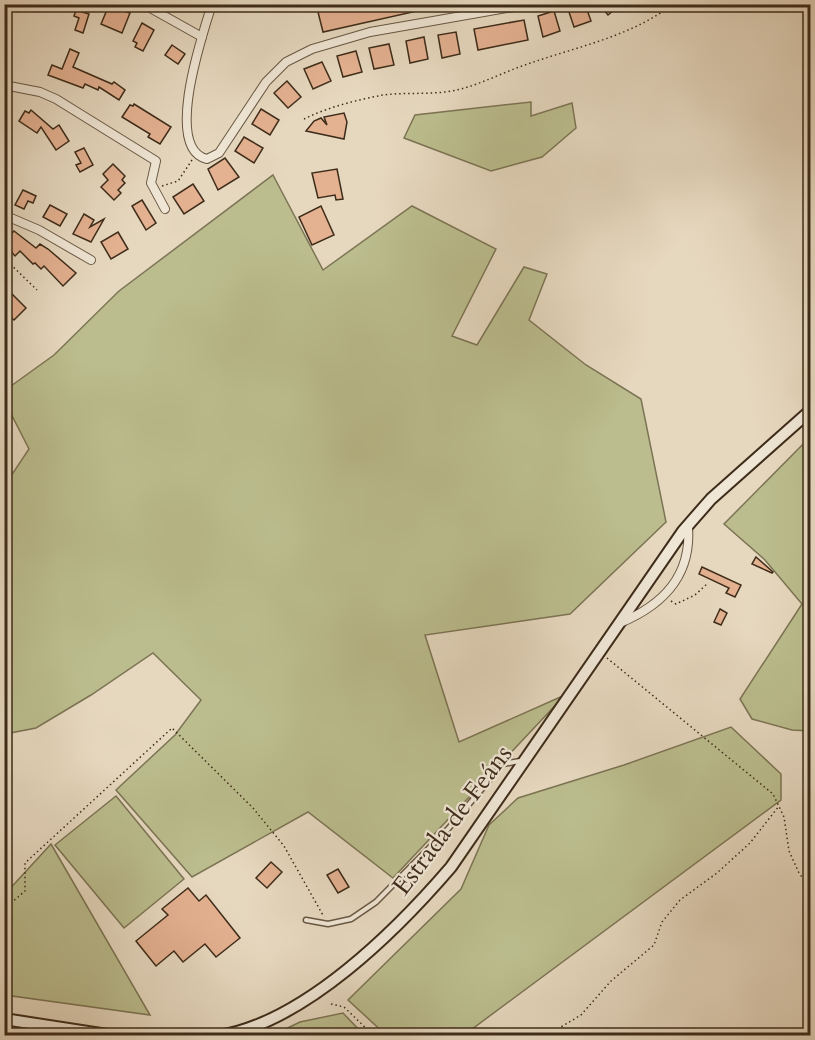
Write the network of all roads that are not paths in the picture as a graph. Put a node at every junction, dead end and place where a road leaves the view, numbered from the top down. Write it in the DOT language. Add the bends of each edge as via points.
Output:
graph roads {
  1 [pos="143,4"];
  2 [pos="212,4"];
  3 [pos="530,4"];
  4 [pos="202,37"];
  5 [pos="4,86"];
  6 [pos="165,209"];
  7 [pos="4,215"];
  8 [pos="91,260"];
  9 [pos="810,411"];
  10 [pos="688,526"];
  11 [pos="619,624"];
  12 [pos="524,761"];
  13 [pos="306,920"];
  14 [pos="4,1019"];
  15 [pos="114,1035"];
  16 [pos="219,1035"];
  1 -- 4 [label="street"];
  2 -- 4 [label="street"];
  3 -- 4 [label="street" via="370,32 312,49 286,62 266,82 219,153 207,159 196,154 188,141 187,123 189,91"];
  5 -- 6 [label="street" via="56,99 156,161 151,183"];
  7 -- 8 [label="street"];
  9 -- 10 [label="street, Estrada de Feáns" via="711,499"];
  10 -- 11 [label="street, Estrada de Feáns"];
  10 -- 11 [label="street, Estrada de Feáns" via="681,569 665,598"];
  11 -- 12 [label="street, Estrada de Feáns"];
  12 -- 13 [label="lane" via="503,764 448,829 376,902 351,919 328,924"];
  12 -- 16 [label="street, Estrada de Feáns" via="451,867 394,929 290,1009"];
  14 -- 15 [label="street"];
}
